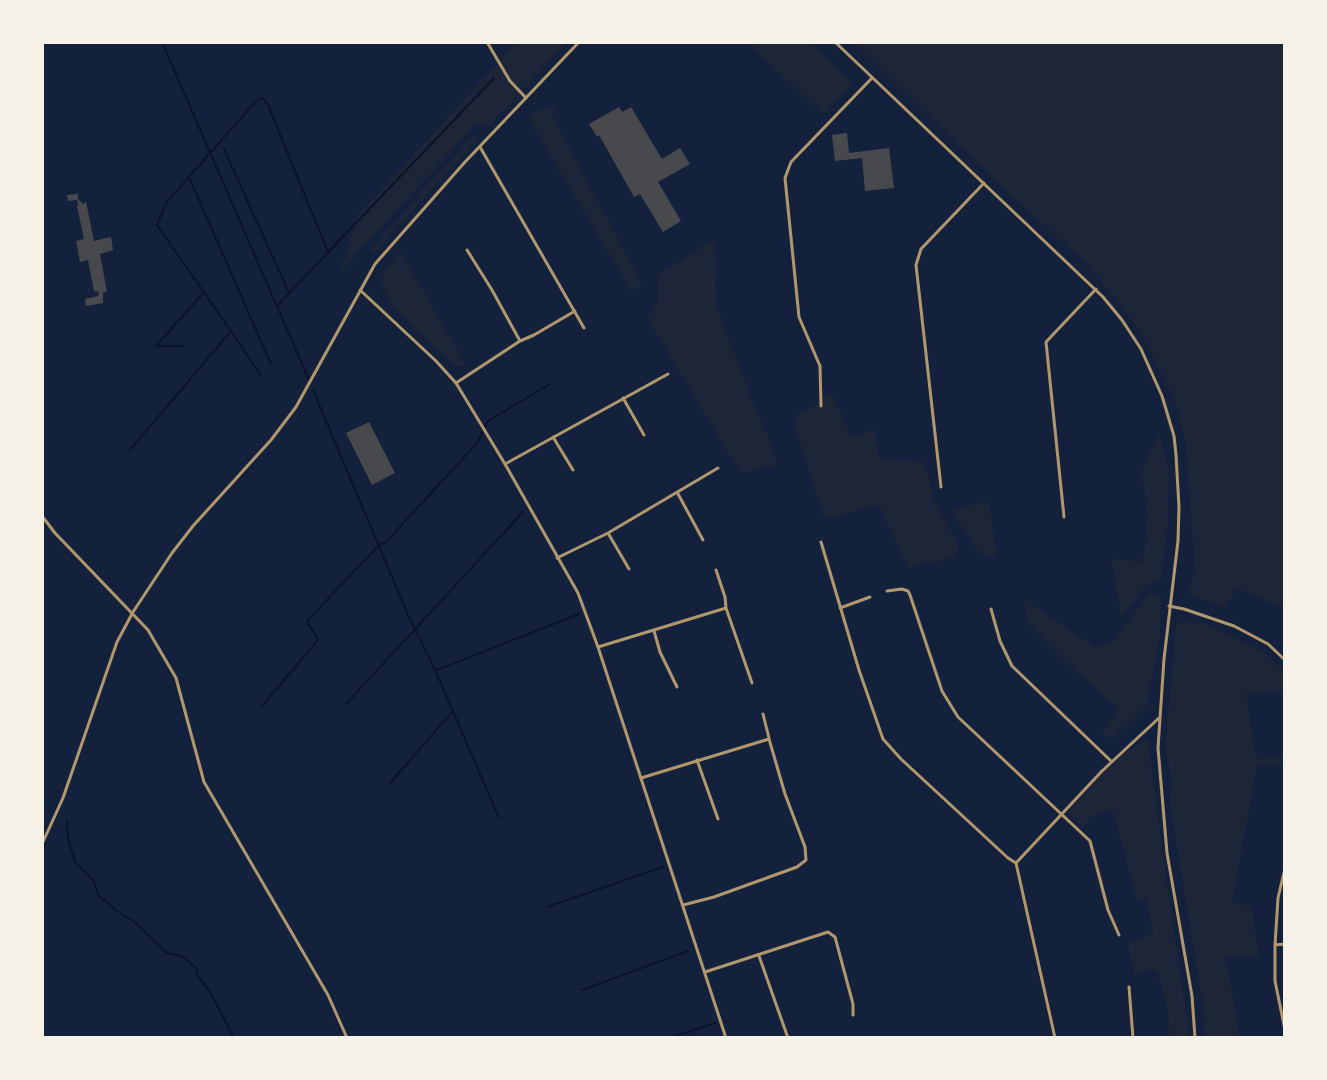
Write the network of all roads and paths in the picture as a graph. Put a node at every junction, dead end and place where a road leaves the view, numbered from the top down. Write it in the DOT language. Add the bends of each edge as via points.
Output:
graph roads {
  1 [pos="488,42"];
  2 [pos="579,42"];
  3 [pos="835,42"];
  4 [pos="872,78"];
  5 [pos="526,98"];
  6 [pos="480,147"];
  7 [pos="984,183"];
  8 [pos="467,250"];
  9 [pos="1096,289"];
  10 [pos="360,290"];
  11 [pos="575,310"];
  12 [pos="584,328"];
  13 [pos="520,341"];
  14 [pos="668,374"];
  15 [pos="456,383"];
  16 [pos="623,398"];
  17 [pos="821,406"];
  18 [pos="644,435"];
  19 [pos="553,437"];
  20 [pos="505,464"];
  21 [pos="718,468"];
  22 [pos="573,470"];
  23 [pos="940,487"];
  24 [pos="677,492"];
  25 [pos="42,516"];
  26 [pos="1064,517"];
  27 [pos="608,532"];
  28 [pos="703,540"];
  29 [pos="820,542"];
  30 [pos="557,558"];
  31 [pos="629,569"];
  32 [pos="716,570"];
  33 [pos="887,591"];
  34 [pos="870,597"];
  35 [pos="1169,606"];
  36 [pos="726,608"];
  37 [pos="840,608"];
  38 [pos="991,609"];
  39 [pos="133,612"];
  40 [pos="654,631"];
  41 [pos="598,647"];
  42 [pos="1285,660"];
  43 [pos="752,683"];
  44 [pos="677,687"];
  45 [pos="763,714"];
  46 [pos="1159,718"];
  47 [pos="769,739"];
  48 [pos="697,760"];
  49 [pos="1111,761"];
  50 [pos="641,778"];
  51 [pos="1062,814"];
  52 [pos="718,819"];
  53 [pos="42,844"];
  54 [pos="1016,863"];
  55 [pos="1285,868"];
  56 [pos="683,905"];
  57 [pos="1119,935"];
  58 [pos="1285,944"];
  59 [pos="1275,945"];
  60 [pos="759,956"];
  61 [pos="705,972"];
  62 [pos="1129,987"];
  63 [pos="853,1015"];
  64 [pos="1285,1030"];
  65 [pos="347,1038"];
  66 [pos="726,1038"];
  67 [pos="788,1038"];
  68 [pos="1055,1038"];
  69 [pos="1133,1038"];
  70 [pos="1195,1038"];
  1 -- 5 [label="street" via="510,81"];
  2 -- 5 [label="street"];
  3 -- 4 [label="street"];
  4 -- 7 [label="street"];
  4 -- 17 [label="street" via="791,162 785,178 799,317 820,366"];
  5 -- 6 [label="street"];
  6 -- 10 [label="street" via="394,241"];
  6 -- 11 [label="street"];
  7 -- 9 [label="street"];
  7 -- 23 [label="street" via="921,249 916,265"];
  8 -- 13 [label="street"];
  9 -- 26 [label="street" via="1046,342"];
  9 -- 35 [label="street" via="1150,364 1174,436 1179,477 1178,541"];
  10 -- 15 [label="street"];
  10 -- 39 [label="street" via="296,407 193,526"];
  11 -- 12 [label="street"];
  11 -- 13 [label="street"];
  13 -- 15 [label="street"];
  14 -- 16 [label="street"];
  15 -- 20 [label="street"];
  16 -- 18 [label="street"];
  16 -- 19 [label="street"];
  19 -- 20 [label="street"];
  19 -- 22 [label="street"];
  20 -- 30 [label="street"];
  21 -- 24 [label="street"];
  24 -- 27 [label="street"];
  24 -- 28 [label="street"];
  25 -- 39 [label="street"];
  27 -- 30 [label="street"];
  27 -- 31 [label="street"];
  29 -- 37 [label="street"];
  30 -- 41 [label="street" via="578,593"];
  32 -- 36 [label="street"];
  33 -- 51 [label="street" via="910,594 942,691 958,717"];
  34 -- 37 [label="street"];
  35 -- 42 [label="street" via="1240,629 1268,644"];
  35 -- 46 [label="street"];
  36 -- 40 [label="street"];
  36 -- 43 [label="street"];
  37 -- 54 [label="street" via="887,745"];
  38 -- 49 [label="street" via="1012,666"];
  39 -- 53 [label="street" via="117,642 63,798"];
  39 -- 65 [label="street" via="176,678 204,782 328,995"];
  40 -- 41 [label="street"];
  40 -- 44 [label="street"];
  41 -- 50 [label="street"];
  45 -- 47 [label="street"];
  46 -- 49 [label="street"];
  46 -- 70 [label="street" via="1163,826 1192,996"];
  47 -- 48 [label="street"];
  47 -- 56 [label="street" via="806,860 797,867"];
  48 -- 50 [label="street"];
  48 -- 52 [label="street"];
  49 -- 51 [label="street"];
  50 -- 56 [label="street"];
  51 -- 54 [label="street"];
  51 -- 57 [label="street" via="1092,846 1108,910"];
  54 -- 68 [label="street"];
  55 -- 59 [label="street" via="1278,898"];
  56 -- 61 [label="street"];
  58 -- 59 [label="street"];
  59 -- 64 [label="street" via="1275,981"];
  60 -- 61 [label="street"];
  60 -- 63 [label="street" via="832,933"];
  60 -- 67 [label="street"];
  61 -- 66 [label="street"];
  62 -- 69 [label="street"];
}
